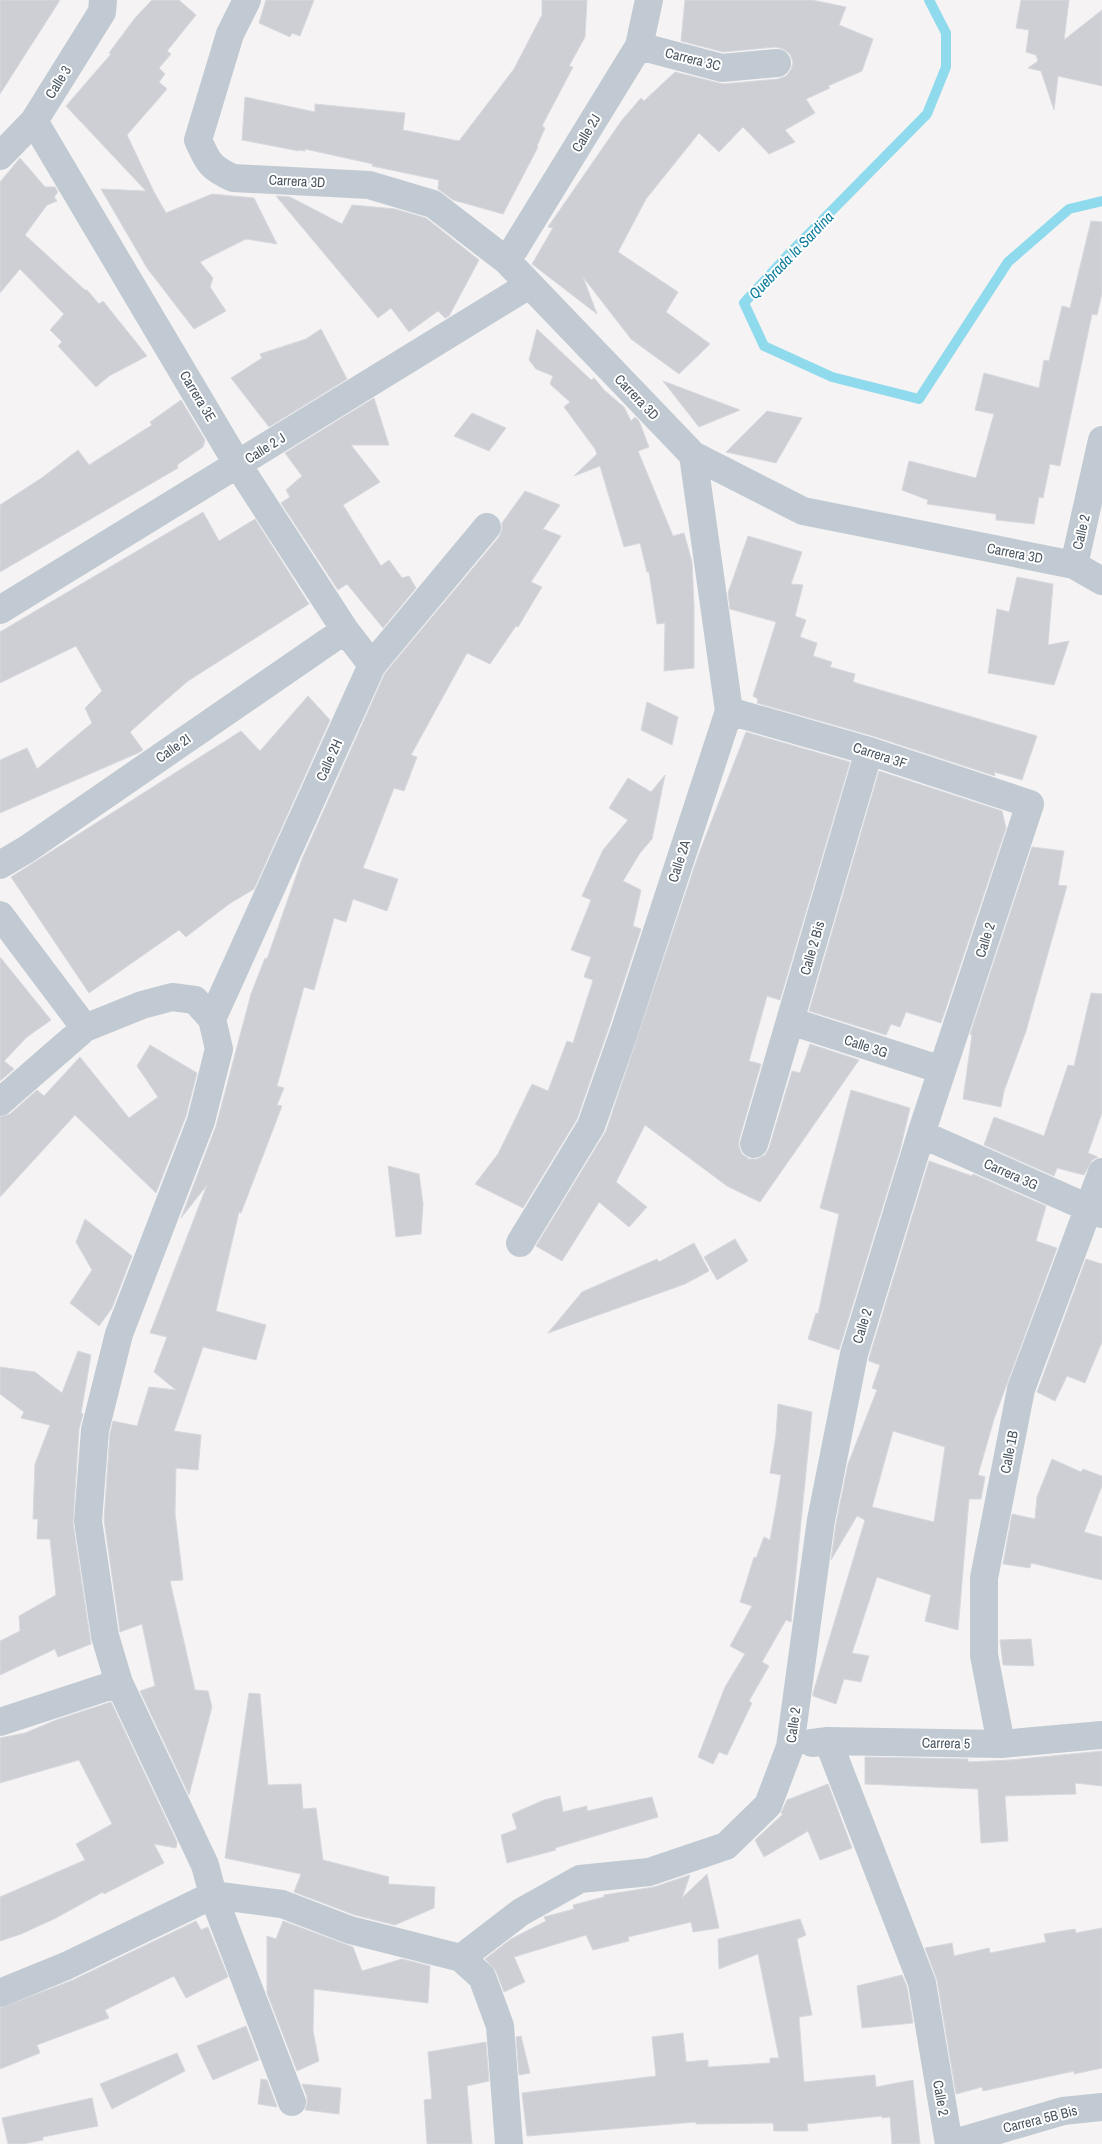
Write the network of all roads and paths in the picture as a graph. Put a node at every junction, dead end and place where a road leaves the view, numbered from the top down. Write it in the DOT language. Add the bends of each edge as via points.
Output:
graph roads {
  1 [pos="103,0"];
  2 [pos="248,0"];
  3 [pos="649,0"];
  4 [pos="639,46"];
  5 [pos="777,63"];
  6 [pos="34,121"];
  7 [pos="0,156"];
  8 [pos="508,261"];
  9 [pos="529,285"];
  10 [pos="1102,440"];
  11 [pos="693,455"];
  12 [pos="238,465"];
  13 [pos="486,528"];
  14 [pos="1074,565"];
  15 [pos="1102,581"];
  16 [pos="0,610"];
  17 [pos="345,630"];
  18 [pos="372,665"];
  19 [pos="729,711"];
  20 [pos="869,751"];
  21 [pos="1030,804"];
  22 [pos="0,865"];
  23 [pos="0,915"];
  24 [pos="212,1018"];
  25 [pos="790,1021"];
  26 [pos="85,1028"];
  27 [pos="942,1070"];
  28 [pos="0,1102"];
  29 [pos="921,1134"];
  30 [pos="754,1144"];
  31 [pos="1102,1172"];
  32 [pos="1095,1211"];
  33 [pos="520,1243"];
  34 [pos="119,1683"];
  35 [pos="0,1722"];
  36 [pos="1102,1735"];
  37 [pos="828,1741"];
  38 [pos="1001,1744"];
  39 [pos="790,1747"];
  40 [pos="214,1895"];
  41 [pos="461,1958"];
  42 [pos="0,1993"];
  43 [pos="292,2102"];
  44 [pos="1102,2107"];
  45 [pos="508,2144"];
  46 [pos="950,2144"];
  1 -- 6 [label="street, Calle 3" via="102,12"];
  2 -- 8 [label="street, Carrera 3D" via="230,34 198,140 209,164 216,171 233,178 369,185 433,204"];
  3 -- 4 [label="street, Calle 2J"];
  4 -- 5 [label="street, Carrera 3C" via="722,68"];
  4 -- 8 [label="street, Calle 2J"];
  6 -- 7 [label="street, Calle 3"];
  6 -- 12 [label="street, Carrera 3E"];
  8 -- 9 [label="street, Carrera 3D"];
  9 -- 11 [label="street, Carrera 3D"];
  9 -- 12 [label="street, Calle 2 J"];
  10 -- 14 [label="street, Calle 2"];
  11 -- 14 [label="street, Carrera 3D" via="803,511"];
  11 -- 19 [label="street, Calle 2A"];
  12 -- 16 [label="street, Calle 2 J"];
  12 -- 17 [label="street, Carrera 3E"];
  13 -- 18 [label="street, Calle 2H"];
  14 -- 15 [label="street, Carrera 3D"];
  17 -- 18 [label="street, Carrera 3E"];
  17 -- 22 [label="street, Calle 2I"];
  18 -- 24 [label="street, Calle 2H"];
  19 -- 20 [label="street, Carrera 3F"];
  19 -- 33 [label="street, Calle 2A" via="591,1126"];
  20 -- 21 [label="street, Carrera 3F"];
  20 -- 25 [label="street, Calle 2 Bis"];
  21 -- 27 [label="street, Calle 2"];
  23 -- 26 [label="street"];
  24 -- 26 [label="street" via="196,1000 172,997 142,1005"];
  24 -- 34 [label="street" via="219,1049 201,1121 119,1334 95,1430 88,1521 105,1636"];
  25 -- 27 [label="street, Calle 3G"];
  25 -- 30 [label="street, Calle 2 Bis"];
  26 -- 28 [label="street"];
  27 -- 29 [label="street, Calle 2"];
  29 -- 32 [label="street, Carrera 3G"];
  29 -- 39 [label="street, Calle 2" via="854,1354 821,1520"];
  31 -- 32 [label="street, Calle 1B"];
  32 -- 38 [label="street, Calle 1B" via="1021,1389 984,1578 984,1655"];
  34 -- 35 [label="street"];
  34 -- 40 [label="street" via="205,1865"];
  36 -- 38 [label="street, Carrera 5"];
  37 -- 38 [label="street, Carrera 5"];
  37 -- 39 [label="street, Carrera 5"];
  37 -- 46 [label="street, Calle 2" via="922,1983"];
  39 -- 41 [label="street, Calle 2" via="768,1805 726,1846 649,1872 580,1879 521,1912"];
  40 -- 41 [label="street" via="282,1904 350,1930"];
  40 -- 42 [label="street" via="66,1966"];
  40 -- 43 [label="street"];
  41 -- 45 [label="street" via="482,1977 500,2026"];
  44 -- 46 [label="street, Carrera 5B Bis" via="1063,2111"];
}
